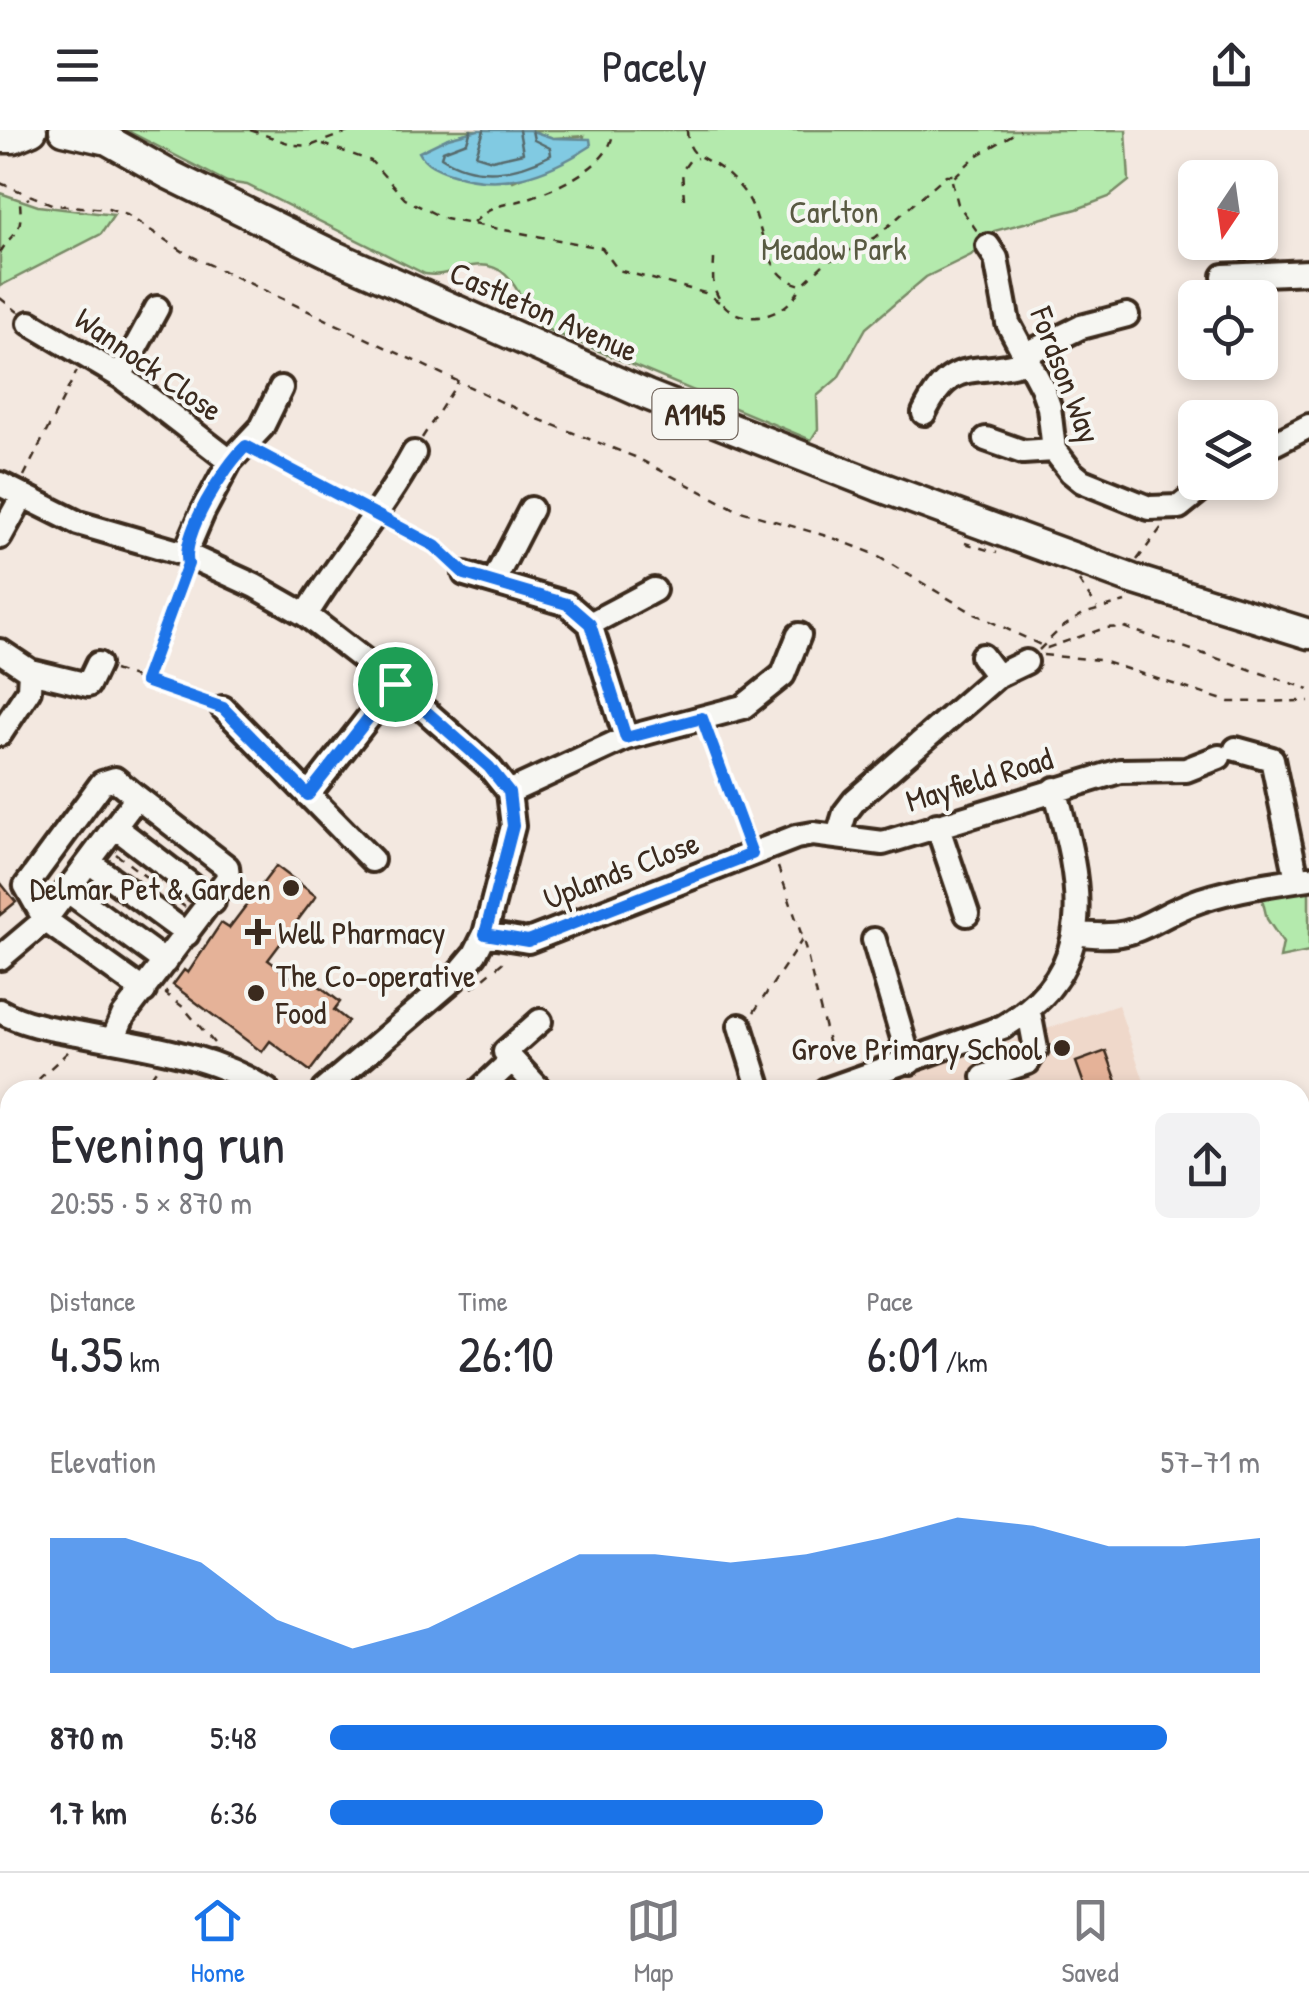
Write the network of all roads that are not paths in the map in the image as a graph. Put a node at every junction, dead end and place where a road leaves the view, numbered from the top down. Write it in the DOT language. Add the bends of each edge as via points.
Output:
graph roads {
  1 [pos="64,130"];
  2 [pos="96,135"];
  3 [pos="988,246"];
  4 [pos="1309,272"];
  5 [pos="1224,276"];
  6 [pos="157,308"];
  7 [pos="1127,315"];
  8 [pos="30,323"];
  9 [pos="1026,358"];
  10 [pos="120,376"];
  11 [pos="281,388"];
  12 [pos="925,413"];
  13 [pos="1309,426"];
  14 [pos="986,439"];
  15 [pos="1278,442"];
  16 [pos="1054,450"];
  17 [pos="238,454"];
  18 [pos="400,461"];
  19 [pos="0,484"];
  20 [pos="22,497"];
  21 [pos="1187,500"];
  22 [pos="530,508"];
  23 [pos="0,537"];
  24 [pos="185,554"];
  25 [pos="465,574"];
  26 [pos="494,581"];
  27 [pos="654,590"];
  28 [pos="306,615"];
  29 [pos="590,624"];
  30 [pos="1309,634"];
  31 [pos="798,635"];
  32 [pos="0,652"];
  33 [pos="1036,654"];
  34 [pos="982,656"];
  35 [pos="98,664"];
  36 [pos="30,671"];
  37 [pos="997,676"];
  38 [pos="395,684"];
  39 [pos="223,708"];
  40 [pos="0,734"];
  41 [pos="626,738"];
  42 [pos="1146,769"];
  43 [pos="1055,789"];
  44 [pos="509,792"];
  45 [pos="1142,794"];
  46 [pos="308,795"];
  47 [pos="137,797"];
  48 [pos="938,825"];
  49 [pos="838,836"];
  50 [pos="102,844"];
  51 [pos="372,860"];
  52 [pos="1303,879"];
  53 [pos="68,890"];
  54 [pos="956,904"];
  55 [pos="200,918"];
  56 [pos="45,920"];
  57 [pos="1075,933"];
  58 [pos="485,934"];
  59 [pos="871,957"];
  60 [pos="0,958"];
  61 [pos="166,962"];
  62 [pos="156,989"];
  63 [pos="397,995"];
  64 [pos="0,1011"];
  65 [pos="1030,1012"];
  66 [pos="413,1014"];
  67 [pos="540,1020"];
  68 [pos="740,1026"];
  69 [pos="113,1040"];
  70 [pos="512,1060"];
  71 [pos="910,1062"];
  72 [pos="984,1077"];
  73 [pos="252,1080"];
  74 [pos="336,1080"];
  75 [pos="491,1080"];
  76 [pos="531,1080"];
  77 [pos="757,1080"];
  78 [pos="856,1080"];
  1 -- 2 [label="main road, Castleton Avenue / A1145"];
  2 -- 30 [label="main road, Castleton Avenue / A1145" via="335,256 647,395 1132,579"];
  3 -- 9 [label="street, Fordson Way" via="1008,323"];
  4 -- 5 [label="street"];
  6 -- 10 [label="street"];
  7 -- 9 [label="street" via="1081,327"];
  8 -- 10 [label="street, Wannock Close"];
  9 -- 12 [label="street" via="1001,369 951,375"];
  9 -- 16 [label="street, Fordson Way" via="1042,387"];
  10 -- 17 [label="street, Wannock Close"];
  11 -- 17 [label="street" via="262,427"];
  13 -- 15 [label="street"];
  14 -- 16 [label="street" via="1024,452"];
  16 -- 21 [label="street, Fordson Way" via="1071,472 1138,506 1179,506"];
  17 -- 24 [label="street"];
  18 -- 28 [label="street" via="378,515"];
  19 -- 20 [label="street"];
  20 -- 23 [label="street"];
  20 -- 24 [label="street" via="78,523"];
  22 -- 26 [label="street"];
  24 -- 28 [label="street"];
  25 -- 26 [label="street"];
  26 -- 29 [label="street" via="567,604"];
  27 -- 29 [label="street"];
  28 -- 38 [label="street"];
  29 -- 41 [label="street"];
  31 -- 41 [label="street" via="783,675 743,707"];
  32 -- 36 [label="street"];
  33 -- 37 [label="street"];
  34 -- 37 [label="street"];
  35 -- 36 [label="street" via="88,685"];
  36 -- 40 [label="street" via="29,690"];
  37 -- 49 [label="street" via="856,800"];
  38 -- 44 [label="street"];
  38 -- 46 [label="street"];
  39 -- 46 [label="street"];
  41 -- 44 [label="street"];
  42 -- 43 [label="street, Mayfield Road"];
  42 -- 45 [label="street"];
  42 -- 52 [label="street, Mayfield Road" via="1186,770 1228,753 1272,759 1290,808"];
  43 -- 48 [label="street, Mayfield Road"];
  43 -- 57 [label="street" via="1076,873"];
  44 -- 58 [label="street" via="513,826"];
  46 -- 51 [label="street"];
  47 -- 50 [label="street"];
  47 -- 55 [label="street" via="227,867 228,878"];
  47 -- 56 [label="street" via="115,780 102,783 26,886"];
  48 -- 49 [label="street, Mayfield Road" via="883,843"];
  48 -- 54 [label="street"];
  49 -- 58 [label="street, Uplands Close" via="796,837 528,941"];
  50 -- 53 [label="street"];
  50 -- 55 [label="street"];
  50 -- 55 [label="street"];
  52 -- 57 [label="street" via="1205,898 1129,934"];
  53 -- 56 [label="street"];
  53 -- 61 [label="street"];
  55 -- 61 [label="street"];
  56 -- 60 [label="street"];
  56 -- 62 [label="street"];
  57 -- 65 [label="street" via="1067,966"];
  58 -- 66 [label="street" via="454,979"];
  59 -- 71 [label="street"];
  61 -- 62 [label="street"];
  62 -- 69 [label="street" via="122,1016"];
  63 -- 66 [label="street"];
  64 -- 69 [label="street"];
  65 -- 71 [label="street"];
  65 -- 72 [label="street" via="1036,1049 1028,1062"];
  66 -- 74 [label="street"];
  67 -- 70 [label="street" via="505,1052"];
  68 -- 77 [label="street"];
  69 -- 73 [label="street" via="190,1055"];
  70 -- 75 [label="street"];
  70 -- 76 [label="street"];
  71 -- 78 [label="street"];
}
